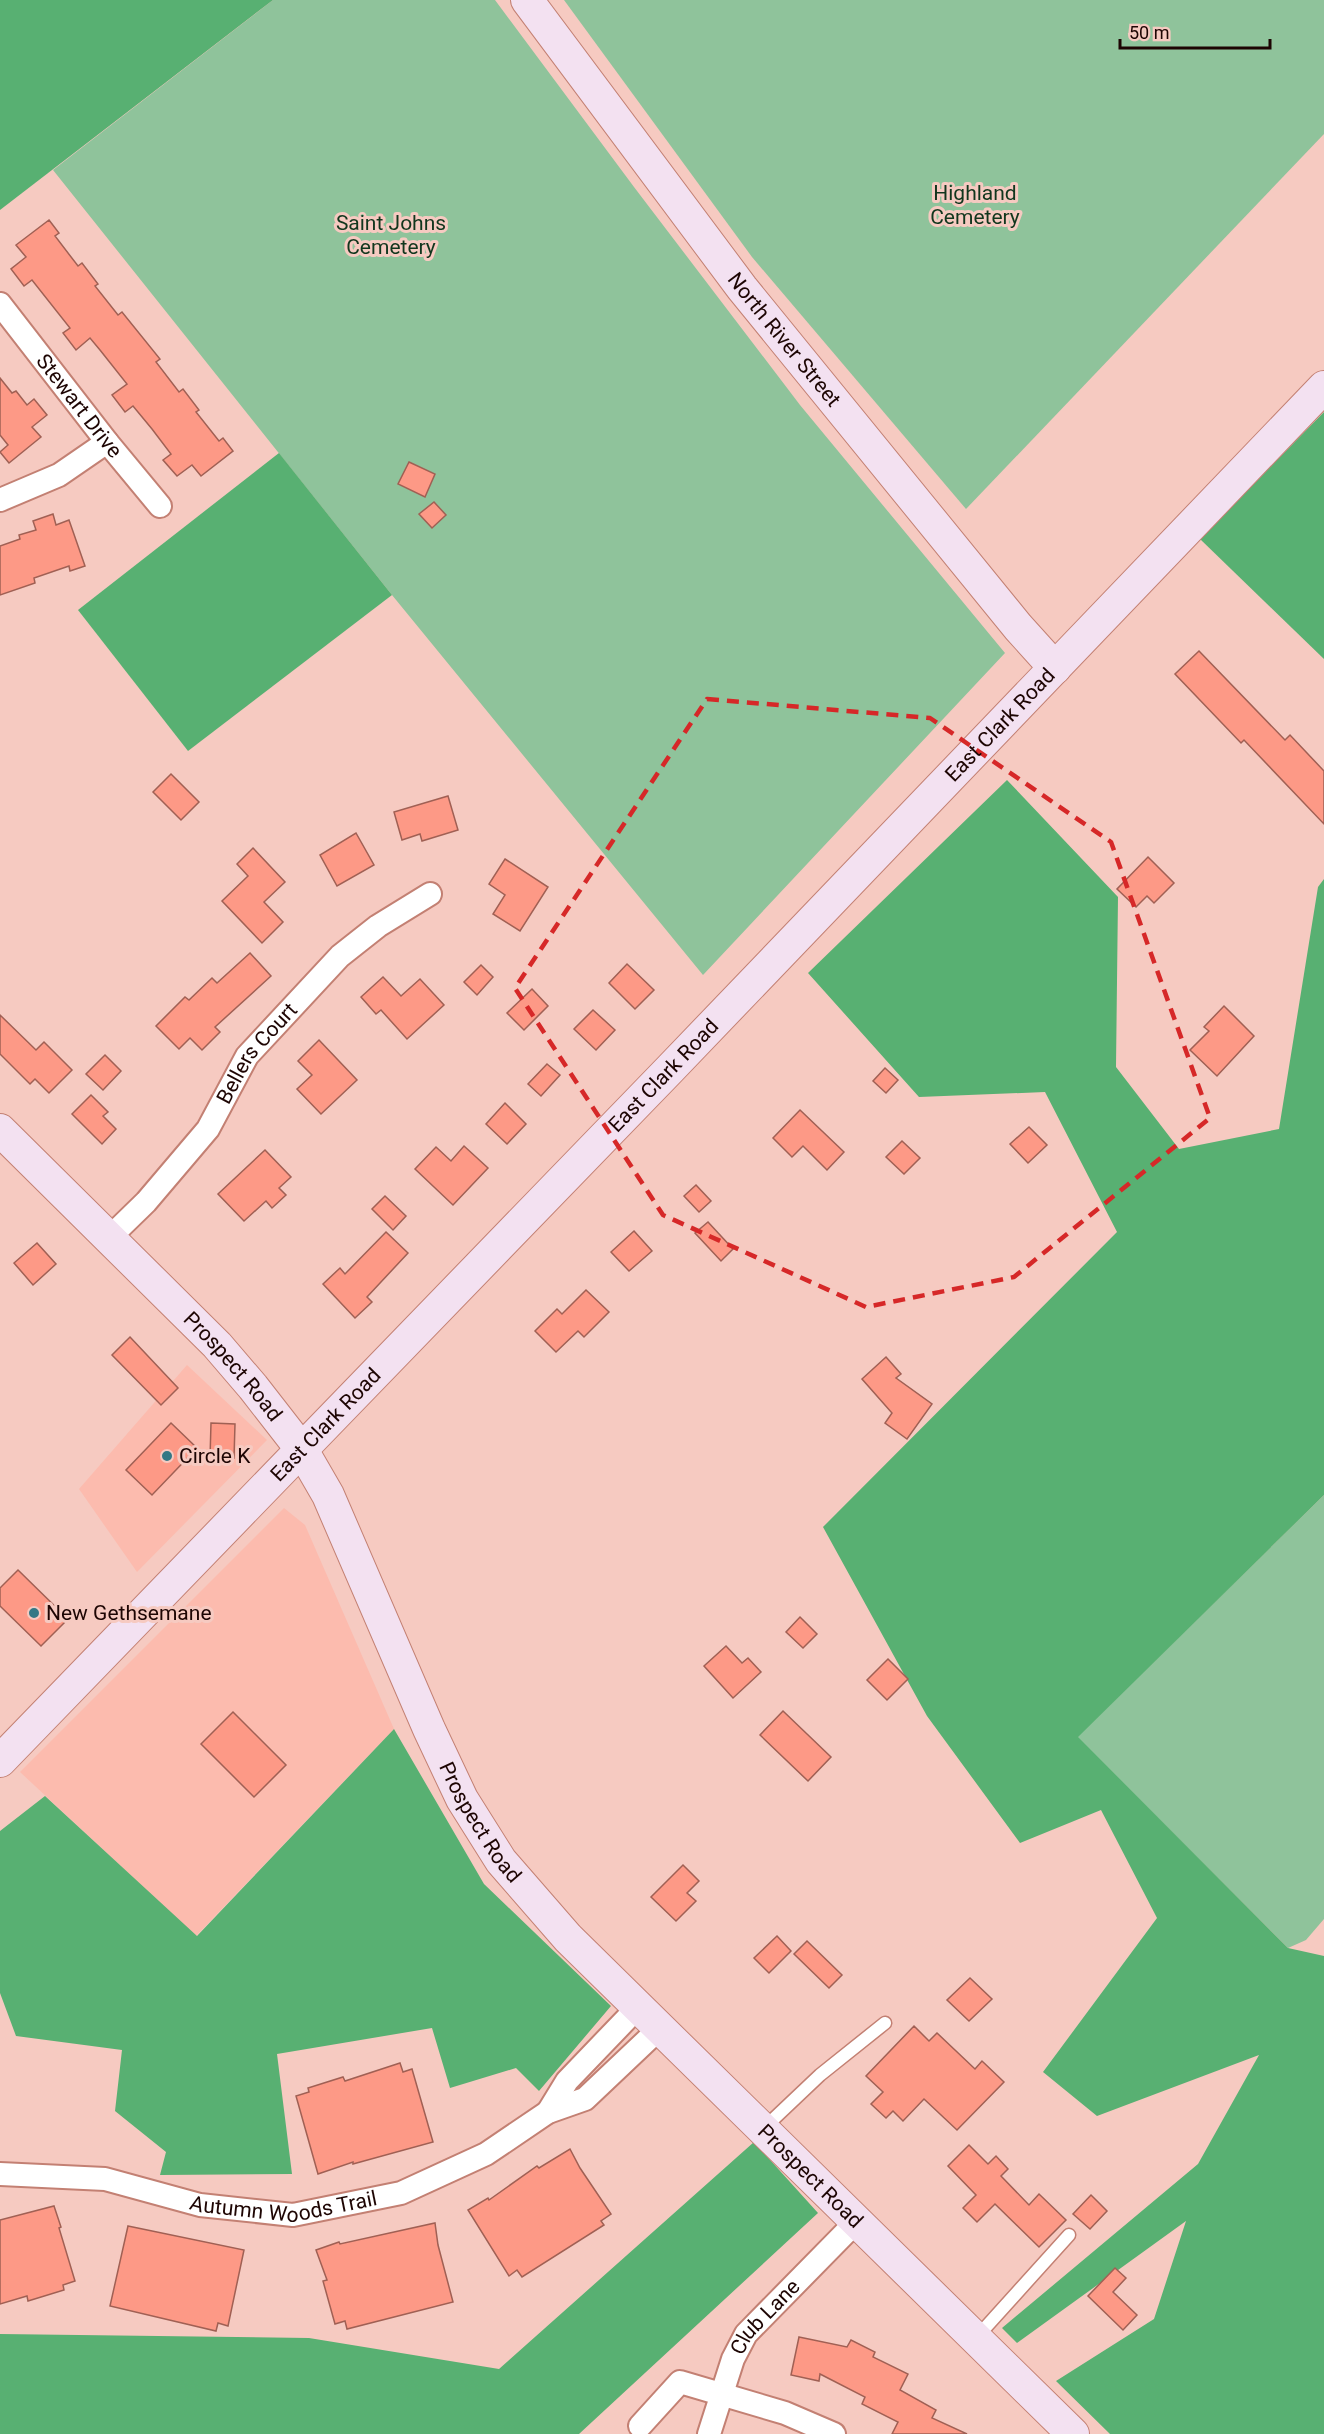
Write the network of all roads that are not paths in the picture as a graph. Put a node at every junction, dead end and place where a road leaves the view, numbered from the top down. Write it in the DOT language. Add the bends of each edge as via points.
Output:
graph roads {
  1 [pos="527,0"];
  2 [pos="0,304"];
  3 [pos="1324,387"];
  4 [pos="107,442"];
  5 [pos="0,500"];
  6 [pos="160,506"];
  7 [pos="1055,668"];
  8 [pos="430,894"];
  9 [pos="0,1130"];
  10 [pos="109,1238"];
  11 [pos="302,1450"];
  12 [pos="0,1761"];
  13 [pos="638,2007"];
  14 [pos="885,2023"];
  15 [pos="660,2028"];
  16 [pos="548,2112"];
  17 [pos="762,2129"];
  18 [pos="0,2174"];
  19 [pos="856,2222"];
  20 [pos="1069,2235"];
  21 [pos="975,2338"];
  22 [pos="722,2394"];
  23 [pos="640,2426"];
  24 [pos="709,2434"];
  25 [pos="834,2434"];
  26 [pos="1073,2434"];
  1 -- 7 [label="main road, North River Street" via="742,288"];
  2 -- 4 [label="street, Stewart Drive"];
  3 -- 7 [label="main road, East Clark Road"];
  4 -- 5 [label="street" via="59,475"];
  4 -- 6 [label="street, Stewart Drive"];
  7 -- 11 [label="main road, East Clark Road"];
  8 -- 10 [label="street, Bellers Court" via="378,926 340,956 247,1056 208,1130"];
  9 -- 10 [label="main road, Prospect Road"];
  10 -- 11 [label="main road, Prospect Road" via="217,1345"];
  11 -- 12 [label="main road, East Clark Road"];
  11 -- 13 [label="main road, Prospect Road" via="328,1495 462,1799 521,1885"];
  13 -- 15 [label="main road, Prospect Road"];
  13 -- 16 [label="street, Autumn Woods Trail" via="567,2081"];
  14 -- 17 [label="lane" via="820,2075"];
  15 -- 16 [label="street, Autumn Woods Trail" via="585,2099"];
  15 -- 17 [label="main road, Prospect Road"];
  16 -- 18 [label="street, Autumn Woods Trail" via="486,2154 401,2193 293,2215 200,2205 105,2179"];
  17 -- 19 [label="main road, Prospect Road"];
  19 -- 21 [label="main road, Prospect Road"];
  19 -- 22 [label="street, Club Lane" via="746,2334"];
  20 -- 21 [label="lane"];
  21 -- 26 [label="main road, Prospect Road"];
  22 -- 23 [label="street" via="680,2382"];
  22 -- 24 [label="street, Club Lane"];
  22 -- 25 [label="street" via="785,2413"];
}
